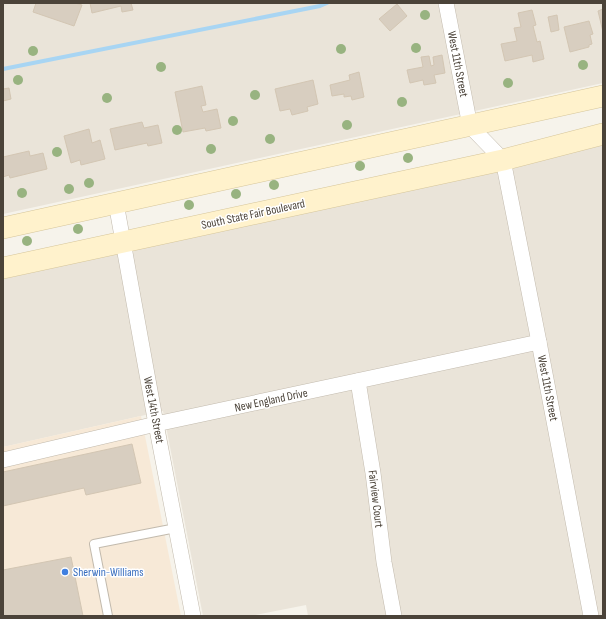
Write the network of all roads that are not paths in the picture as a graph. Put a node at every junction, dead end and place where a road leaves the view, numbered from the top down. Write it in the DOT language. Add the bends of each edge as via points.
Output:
graph roads {
  1 [pos="446,3"];
  2 [pos="603,96"];
  3 [pos="470,126"];
  4 [pos="603,134"];
  5 [pos="503,160"];
  6 [pos="116,203"];
  7 [pos="3,228"];
  8 [pos="123,242"];
  9 [pos="3,268"];
  10 [pos="539,342"];
  11 [pos="358,381"];
  12 [pos="156,424"];
  13 [pos="3,460"];
  14 [pos="176,528"];
  15 [pos="108,616"];
  16 [pos="193,616"];
  17 [pos="394,616"];
  18 [pos="591,616"];
  1 -- 3 [label="street, West 11th Street"];
  2 -- 3 [label="street"];
  3 -- 5 [label="street"];
  3 -- 6 [label="street"];
  4 -- 5 [label="street, South State Fair Boulevard"];
  5 -- 8 [label="street, South State Fair Boulevard"];
  5 -- 10 [label="street, West 11th Street"];
  6 -- 7 [label="street"];
  6 -- 8 [label="street, West 14th Street"];
  8 -- 9 [label="street, South State Fair Boulevard"];
  8 -- 12 [label="street, West 14th Street"];
  10 -- 11 [label="street, New England Drive"];
  10 -- 18 [label="street, West 11th Street"];
  11 -- 12 [label="street, New England Drive"];
  11 -- 17 [label="street, Fairview Court"];
  12 -- 13 [label="street, New England Drive"];
  12 -- 14 [label="street, West 14th Street"];
  14 -- 15 [label="lane" via="94,544"];
  14 -- 16 [label="street, West 14th Street"];
}
